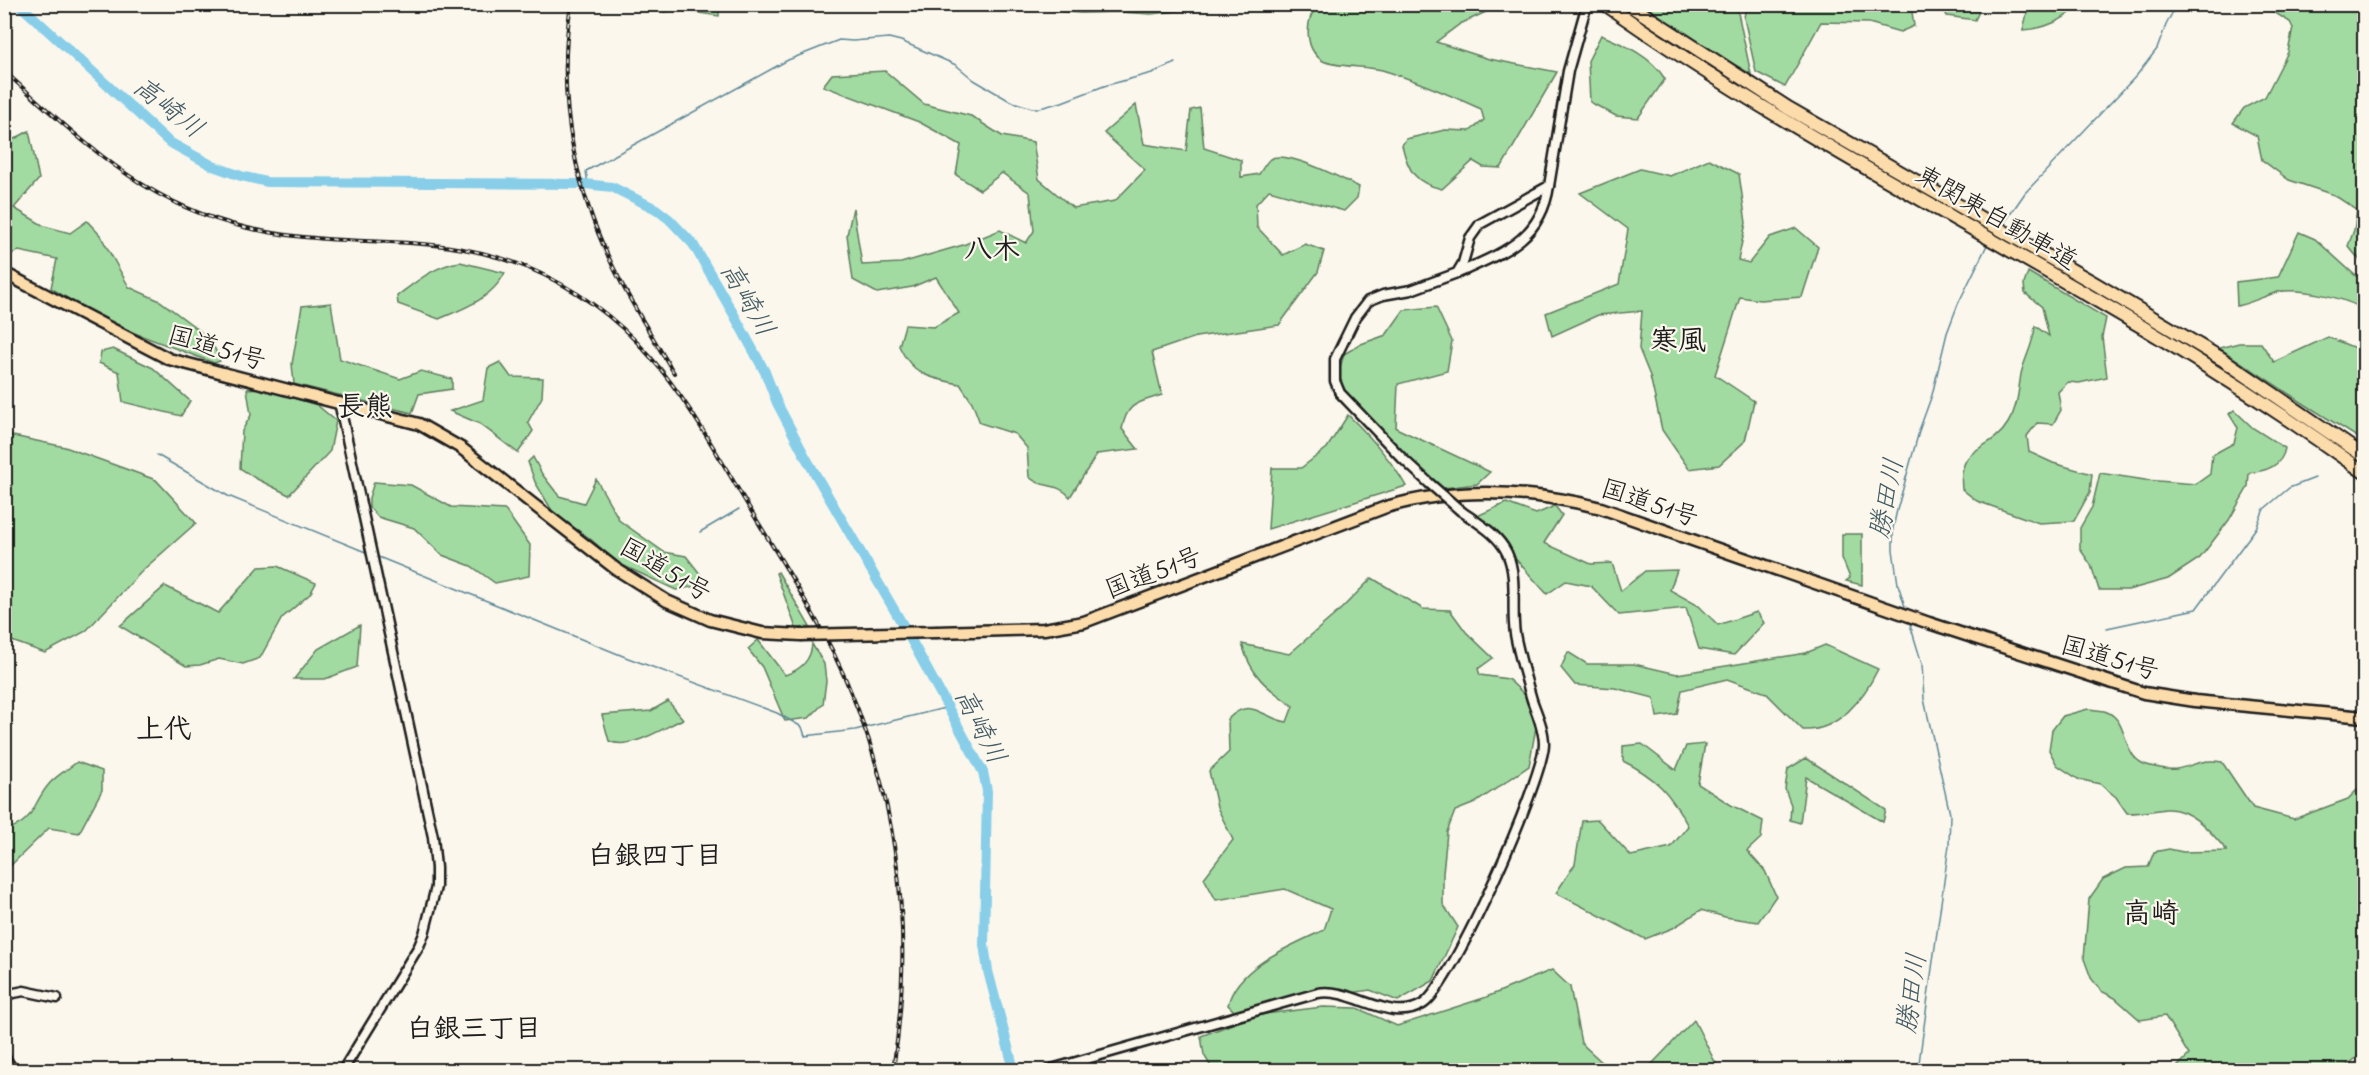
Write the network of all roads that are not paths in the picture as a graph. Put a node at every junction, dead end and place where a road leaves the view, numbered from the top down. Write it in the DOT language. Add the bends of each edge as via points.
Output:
graph roads {
  1 [pos="1605,4"];
  2 [pos="1628,4"];
  3 [pos="1586,8"];
  4 [pos="1549,186"];
  5 [pos="4,273"];
  6 [pos="1456,273"];
  7 [pos="339,402"];
  8 [pos="2364,456"];
  9 [pos="2364,472"];
  10 [pos="2364,717"];
  11 [pos="4,995"];
  12 [pos="57,998"];
  13 [pos="4,1058"];
  14 [pos="12,1071"];
  15 [pos="343,1071"];
  16 [pos="1048,1071"];
  1 -- 9 [label="highway, 東関東自動車道" via="1781,120 2183,351"];
  2 -- 8 [label="highway, 東関東自動車道" via="1788,108 2222,359"];
  3 -- 4 [label="street" via="1568,70"];
  4 -- 6 [label="street" via="1480,224"];
  4 -- 6 [label="street" via="1537,222 1521,240"];
  5 -- 7 [label="highway, 国道51号" via="169,359"];
  6 -- 16 [label="street, bridge" via="1411,291 1368,301 1354,318 1335,359 1334,370 1340,393 1401,458 1491,533 1511,566 1515,634 1544,741 1529,795 1460,954 1437,992 1420,1006 1400,1011 1336,992 1318,993"];
  7 -- 10 [label="highway, 国道51号, bridge" via="419,424 461,448 616,569 667,602 710,620 762,633 1044,629 1084,622 1386,507 1460,493 1509,492 1601,508 1929,623 2144,693"];
  7 -- 15 [label="street" via="436,868 433,904 419,946"];
  11 -- 12 [label="street" via="24,991"];
  13 -- 14 [label="highway"];
}
